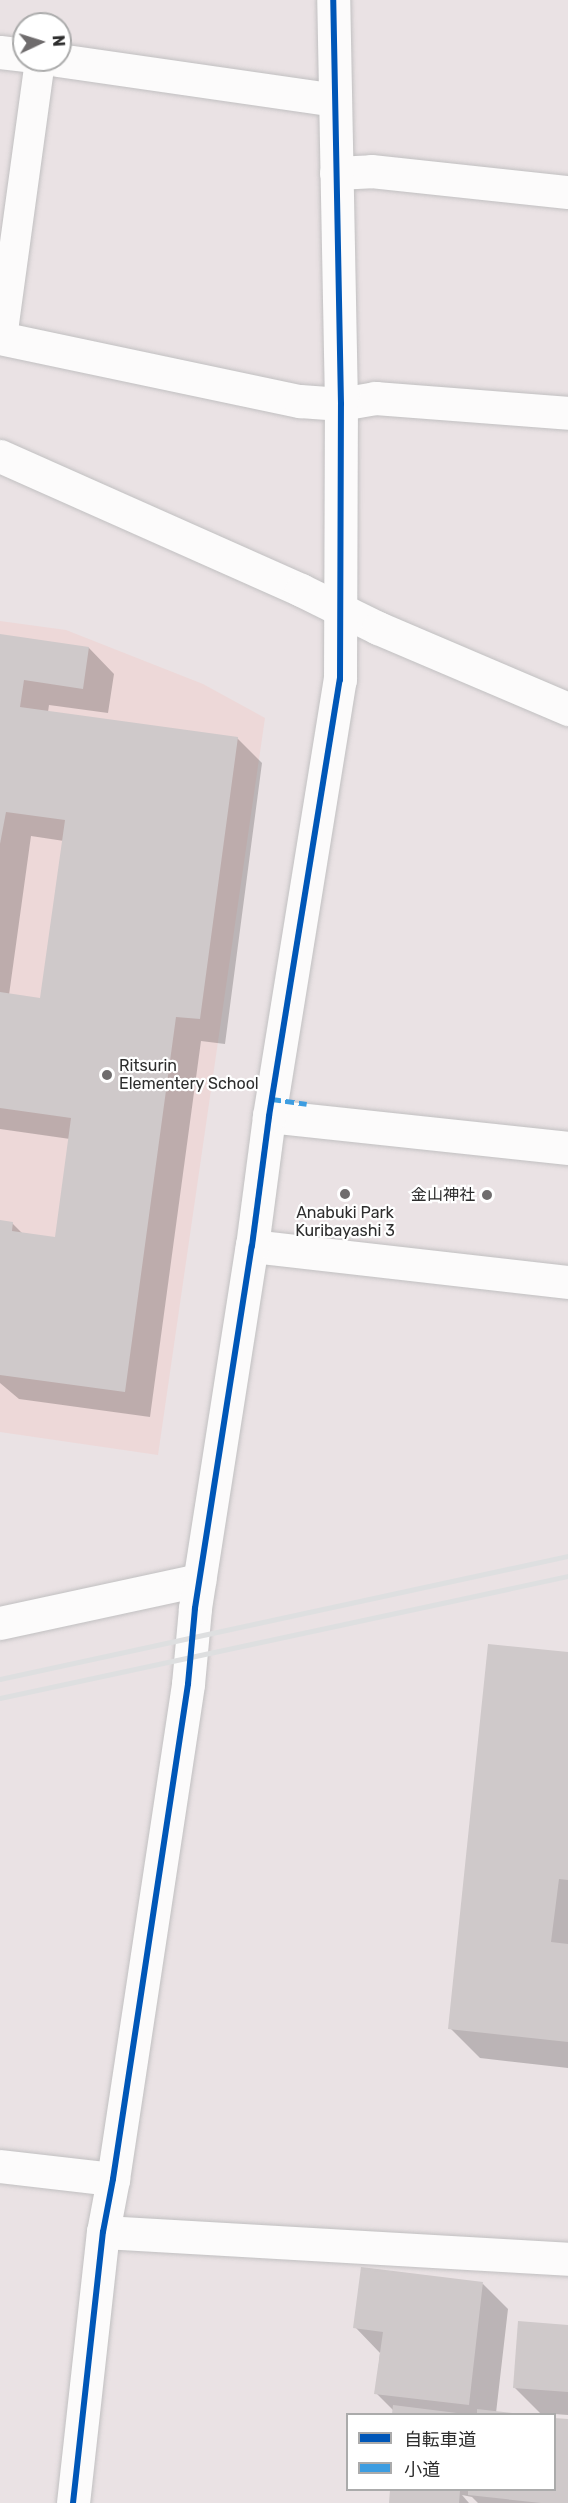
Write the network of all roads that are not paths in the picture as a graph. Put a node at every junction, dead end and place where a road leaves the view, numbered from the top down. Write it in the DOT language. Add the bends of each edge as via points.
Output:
graph roads {
  1 [pos="333,0"];
  2 [pos="72,62"];
  3 [pos="38,72"];
  4 [pos="334,100"];
  5 [pos="336,173"];
  6 [pos="568,192"];
  7 [pos="1,338"];
  8 [pos="341,404"];
  9 [pos="568,413"];
  10 [pos="0,456"];
  11 [pos="342,611"];
  12 [pos="568,709"];
  13 [pos="269,1116"];
  14 [pos="568,1148"];
  15 [pos="252,1245"];
  16 [pos="568,1282"];
  17 [pos="197,1594"];
  18 [pos="0,1623"];
  19 [pos="0,2166"];
  20 [pos="113,2179"];
  21 [pos="103,2232"];
  22 [pos="568,2259"];
  23 [pos="72,2503"];
  1 -- 4 [label="street"];
  2 -- 4 [label="street"];
  3 -- 7 [label="lane"];
  4 -- 5 [label="street"];
  5 -- 6 [label="street" via="371,171"];
  5 -- 8 [label="street"];
  7 -- 8 [label="street" via="300,401"];
  8 -- 9 [label="street" via="375,398"];
  8 -- 11 [label="street"];
  10 -- 11 [label="street"];
  11 -- 12 [label="street"];
  11 -- 13 [label="street" via="340,680"];
  13 -- 14 [label="street"];
  13 -- 15 [label="street"];
  15 -- 16 [label="street"];
  15 -- 17 [label="street"];
  17 -- 18 [label="street"];
  17 -- 20 [label="street" via="188,1684"];
  19 -- 20 [label="street"];
  20 -- 21 [label="street"];
  21 -- 22 [label="street"];
  21 -- 23 [label="street"];
}
